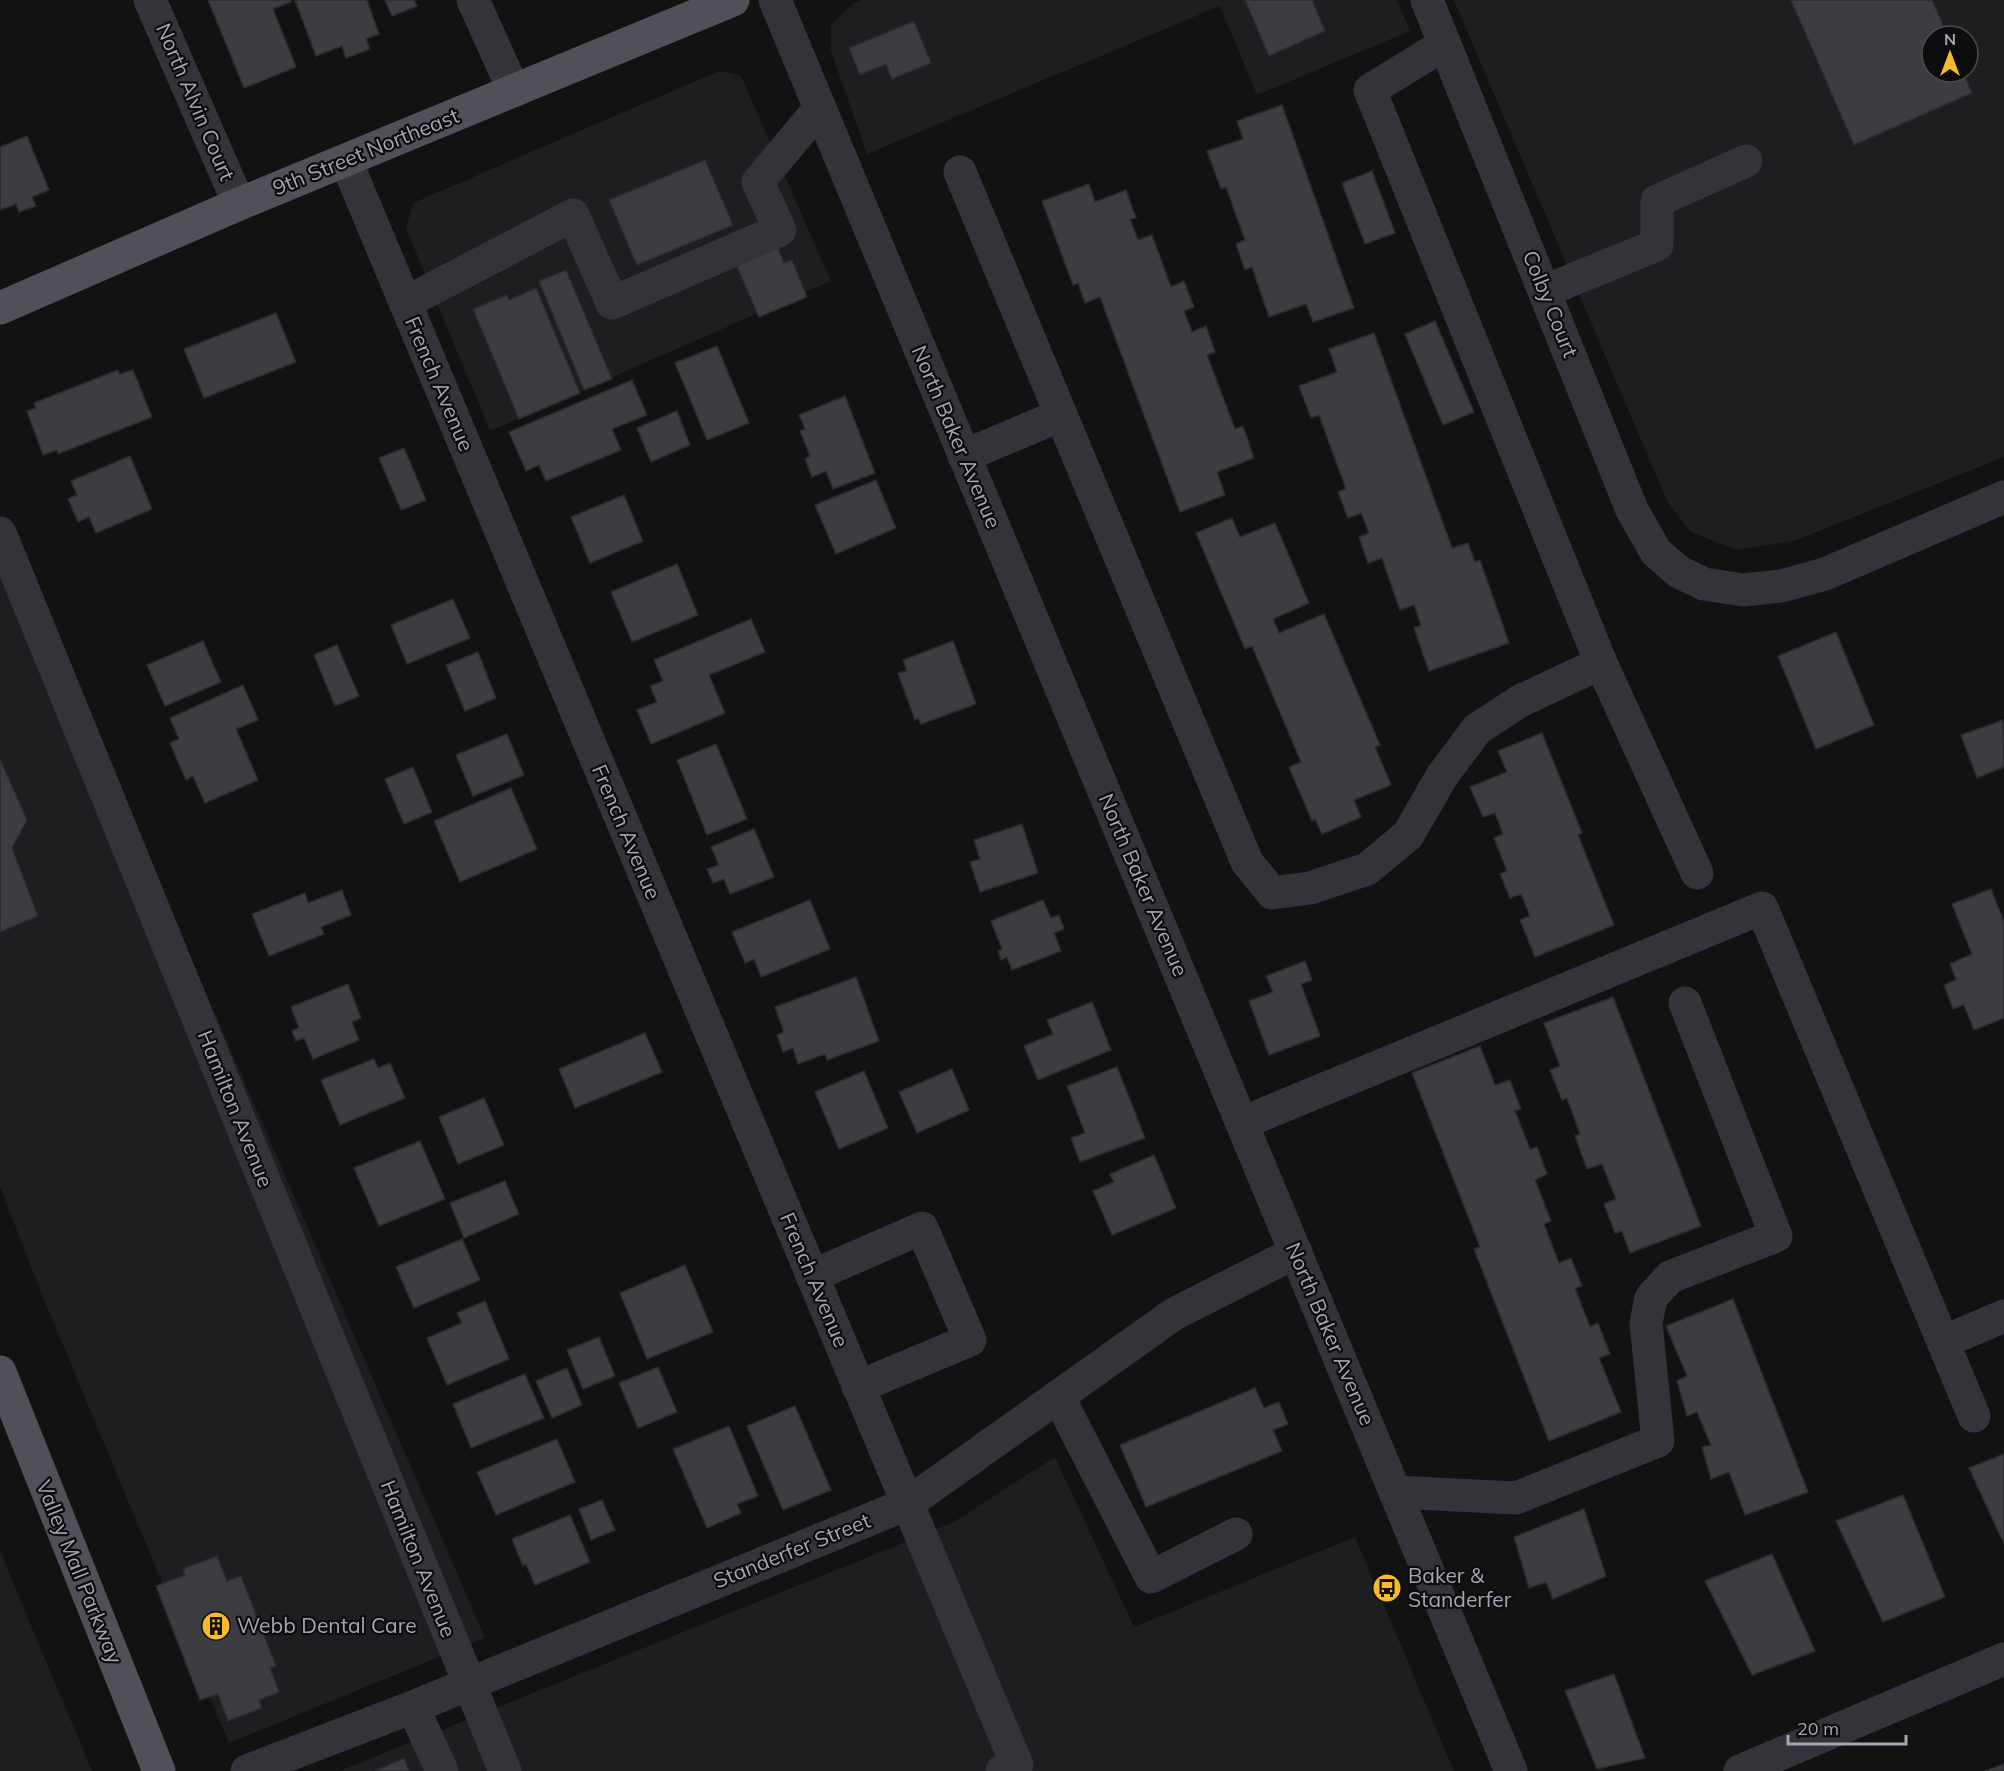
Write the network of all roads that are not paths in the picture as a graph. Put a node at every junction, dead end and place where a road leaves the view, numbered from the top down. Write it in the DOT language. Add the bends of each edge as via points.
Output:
graph roads {
  1 [pos="150,0"];
  2 [pos="473,0"];
  3 [pos="733,0"];
  4 [pos="775,0"];
  5 [pos="1427,0"];
  6 [pos="1445,45"];
  7 [pos="514,91"];
  8 [pos="820,108"];
  9 [pos="346,161"];
  10 [pos="1746,161"];
  11 [pos="960,172"];
  12 [pos="239,204"];
  13 [pos="1545,291"];
  14 [pos="405,303"];
  15 [pos="0,308"];
  16 [pos="1061,415"];
  17 [pos="964,456"];
  18 [pos="2004,497"];
  19 [pos="0,533"];
  20 [pos="1601,663"];
  21 [pos="1697,873"];
  22 [pos="1685,1003"];
  23 [pos="1242,1123"];
  24 [pos="1296,1252"];
  25 [pos="812,1276"];
  26 [pos="2004,1317"];
  27 [pos="1943,1342"];
  28 [pos="2,1381"];
  29 [pos="858,1387"];
  30 [pos="1058,1396"];
  31 [pos="1974,1416"];
  32 [pos="1395,1492"];
  33 [pos="907,1503"];
  34 [pos="1236,1534"];
  35 [pos="2004,1659"];
  36 [pos="470,1684"];
  37 [pos="413,1707"];
  38 [pos="287,1764"];
  39 [pos="159,1771"];
  40 [pos="246,1771"];
  41 [pos="442,1771"];
  42 [pos="505,1771"];
  43 [pos="1002,1771"];
  44 [pos="1511,1771"];
  45 [pos="1740,1771"];
  1 -- 12 [label="street, North Alvin Court"];
  2 -- 7 [label="street"];
  3 -- 7 [label="main road, 9th Street Northeast"];
  4 -- 8 [label="street, North Baker Avenue"];
  5 -- 6 [label="street, Colby Court"];
  6 -- 13 [label="street, Colby Court"];
  6 -- 20 [label="street" via="1370,90"];
  7 -- 9 [label="main road, 9th Street Northeast"];
  8 -- 14 [label="street" via="758,182 780,230 612,303 573,215"];
  8 -- 17 [label="street, North Baker Avenue"];
  9 -- 12 [label="main road, 9th Street Northeast"];
  9 -- 14 [label="street, French Avenue"];
  10 -- 13 [label="street" via="1657,201 1657,245"];
  11 -- 16 [label="street"];
  12 -- 15 [label="main road, 9th Street Northeast"];
  13 -- 18 [label="street, Colby Court" via="1632,510 1656,552 1679,572 1704,584 1743,590 1781,586 1826,574"];
  14 -- 25 [label="street, French Avenue"];
  16 -- 17 [label="street"];
  16 -- 20 [label="street" via="1247,862 1272,893 1310,888 1367,869 1408,835 1442,776 1477,729 1520,701"];
  17 -- 23 [label="street, North Baker Avenue"];
  19 -- 36 [label="street, Hamilton Avenue"];
  20 -- 21 [label="street"];
  22 -- 32 [label="street" via="1776,1236 1670,1276 1651,1298 1646,1323 1658,1441 1516,1498"];
  23 -- 24 [label="street, North Baker Avenue"];
  23 -- 27 [label="street" via="1762,908"];
  24 -- 30 [label="street, Standerfer Street" via="1174,1314"];
  24 -- 32 [label="street, North Baker Avenue"];
  25 -- 29 [label="street, French Avenue"];
  25 -- 29 [label="street" via="922,1228 970,1340"];
  26 -- 27 [label="street"];
  27 -- 31 [label="street"];
  28 -- 39 [label="main road, Valley Mall Parkway"];
  29 -- 33 [label="street, French Avenue"];
  30 -- 33 [label="street, Standerfer Street"];
  30 -- 34 [label="street" via="1151,1577"];
  32 -- 44 [label="street, North Baker Avenue"];
  33 -- 36 [label="street, Standerfer Street"];
  33 -- 43 [label="street, French Avenue" via="1017,1765"];
  35 -- 45 [label="street"];
  36 -- 37 [label="street, Standerfer Street"];
  36 -- 42 [label="street, Hamilton Avenue"];
  37 -- 38 [label="street, Standerfer Street"];
  37 -- 41 [label="street"];
  38 -- 40 [label="street, Standerfer Street"];
}
